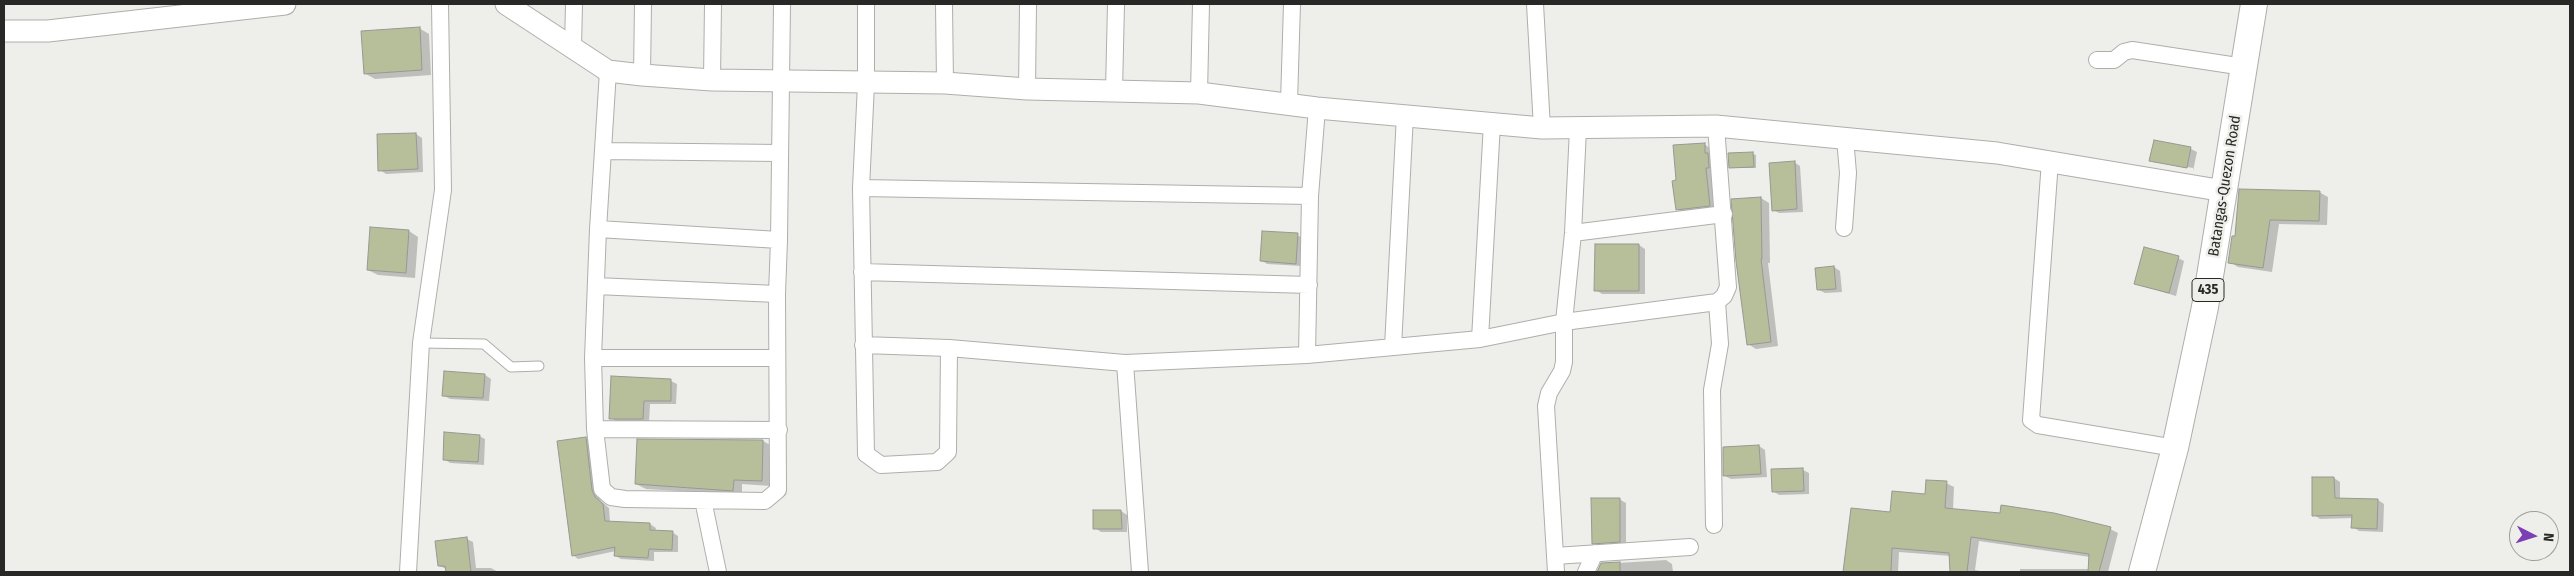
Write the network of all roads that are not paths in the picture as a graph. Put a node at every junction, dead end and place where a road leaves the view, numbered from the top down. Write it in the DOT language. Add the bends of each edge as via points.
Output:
graph roads {
  1 [pos="285,4"];
  2 [pos="440,4"];
  3 [pos="574,4"];
  4 [pos="643,4"];
  5 [pos="713,4"];
  6 [pos="782,4"];
  7 [pos="866,4"];
  8 [pos="944,4"];
  9 [pos="1028,4"];
  10 [pos="1116,4"];
  11 [pos="1201,4"];
  12 [pos="1292,4"];
  13 [pos="1535,4"];
  14 [pos="2254,4"];
  15 [pos="513,5"];
  16 [pos="4,31"];
  17 [pos="573,47"];
  18 [pos="2097,60"];
  19 [pos="2244,67"];
  20 [pos="608,71"];
  21 [pos="642,75"];
  22 [pos="712,80"];
  23 [pos="782,81"];
  24 [pos="866,84"];
  25 [pos="944,84"];
  26 [pos="1027,88"];
  27 [pos="1114,91"];
  28 [pos="1199,93"];
  29 [pos="1289,103"];
  30 [pos="1317,108"];
  31 [pos="1405,115"];
  32 [pos="1492,123"];
  33 [pos="1716,126"];
  34 [pos="1542,128"];
  35 [pos="1578,129"];
  36 [pos="1845,138"];
  37 [pos="603,151"];
  38 [pos="780,153"];
  39 [pos="2050,161"];
  40 [pos="861,188"];
  41 [pos="2224,191"];
  42 [pos="1310,196"];
  43 [pos="1724,214"];
  44 [pos="1844,228"];
  45 [pos="598,229"];
  46 [pos="1573,232"];
  47 [pos="780,240"];
  48 [pos="862,272"];
  49 [pos="1309,285"];
  50 [pos="596,286"];
  51 [pos="777,294"];
  52 [pos="1717,302"];
  53 [pos="1564,322"];
  54 [pos="1480,339"];
  55 [pos="421,343"];
  56 [pos="863,345"];
  57 [pos="1393,347"];
  58 [pos="949,348"];
  59 [pos="1307,355"];
  60 [pos="593,358"];
  61 [pos="777,358"];
  62 [pos="1125,363"];
  63 [pos="539,366"];
  64 [pos="595,428"];
  65 [pos="779,430"];
  66 [pos="2175,448"];
  67 [pos="704,500"];
  68 [pos="1714,525"];
  69 [pos="1690,547"];
  70 [pos="1594,553"];
  71 [pos="1556,564"];
  72 [pos="408,572"];
  73 [pos="718,572"];
  74 [pos="1140,572"];
  75 [pos="1586,572"];
  76 [pos="2142,572"];
  1 -- 16 [label="street" via="48,31"];
  2 -- 55 [label="street" via="443,190"];
  3 -- 17 [label="street"];
  4 -- 21 [label="street"];
  5 -- 22 [label="street"];
  6 -- 23 [label="street"];
  7 -- 24 [label="street"];
  8 -- 25 [label="street"];
  9 -- 26 [label="street"];
  10 -- 27 [label="street"];
  11 -- 28 [label="street"];
  12 -- 29 [label="street"];
  13 -- 34 [label="street"];
  14 -- 19 [label="main road, Batangas-Quezon Road / 435"];
  15 -- 17 [label="street"];
  17 -- 20 [label="street"];
  18 -- 19 [label="street" via="2114,60 2132,50"];
  19 -- 41 [label="main road, Batangas-Quezon Road / 435"];
  20 -- 21 [label="street"];
  20 -- 37 [label="street"];
  21 -- 22 [label="street"];
  22 -- 23 [label="street"];
  23 -- 24 [label="street"];
  23 -- 38 [label="street"];
  24 -- 25 [label="street"];
  24 -- 40 [label="street"];
  25 -- 26 [label="street"];
  26 -- 27 [label="street"];
  27 -- 28 [label="street"];
  28 -- 29 [label="street"];
  29 -- 30 [label="street"];
  30 -- 31 [label="street"];
  30 -- 42 [label="street"];
  31 -- 32 [label="street"];
  31 -- 57 [label="street"];
  32 -- 34 [label="street"];
  32 -- 54 [label="street"];
  33 -- 35 [label="street"];
  33 -- 36 [label="street"];
  33 -- 43 [label="street"];
  34 -- 35 [label="street"];
  35 -- 46 [label="street"];
  36 -- 39 [label="street"];
  36 -- 44 [label="street" via="1848,173"];
  37 -- 38 [label="street"];
  37 -- 45 [label="street"];
  38 -- 47 [label="street"];
  39 -- 41 [label="street"];
  39 -- 66 [label="street" via="2031,420 2038,426"];
  40 -- 42 [label="street"];
  40 -- 48 [label="street"];
  41 -- 66 [label="main road, Batangas-Quezon Road / 435" via="2205,307"];
  42 -- 49 [label="street"];
  43 -- 46 [label="street"];
  43 -- 52 [label="street" via="1728,288"];
  45 -- 47 [label="street"];
  45 -- 50 [label="street"];
  46 -- 53 [label="street"];
  47 -- 51 [label="street"];
  48 -- 49 [label="street"];
  48 -- 56 [label="street"];
  49 -- 59 [label="street"];
  50 -- 51 [label="street"];
  50 -- 60 [label="street"];
  51 -- 61 [label="street"];
  52 -- 53 [label="street"];
  52 -- 68 [label="street" via="1720,344 1712,390"];
  53 -- 54 [label="street"];
  53 -- 71 [label="street" via="1562,371 1549,393 1546,406"];
  54 -- 57 [label="street"];
  55 -- 63 [label="lane" via="484,344 510,367"];
  55 -- 72 [label="street"];
  56 -- 58 [label="street"];
  56 -- 58 [label="street" via="866,454 881,465 937,462 948,452"];
  57 -- 59 [label="street"];
  58 -- 62 [label="street"];
  59 -- 62 [label="street"];
  60 -- 61 [label="street"];
  60 -- 64 [label="street"];
  61 -- 65 [label="street"];
  62 -- 74 [label="street"];
  64 -- 65 [label="street"];
  64 -- 67 [label="street" via="602,488 611,497"];
  65 -- 67 [label="street" via="778,490 765,501"];
  66 -- 76 [label="main road, Batangas-Quezon Road / 435"];
  67 -- 73 [label="street"];
  69 -- 70 [label="street"];
  70 -- 71 [label="street"];
  70 -- 75 [label="street"];
}
